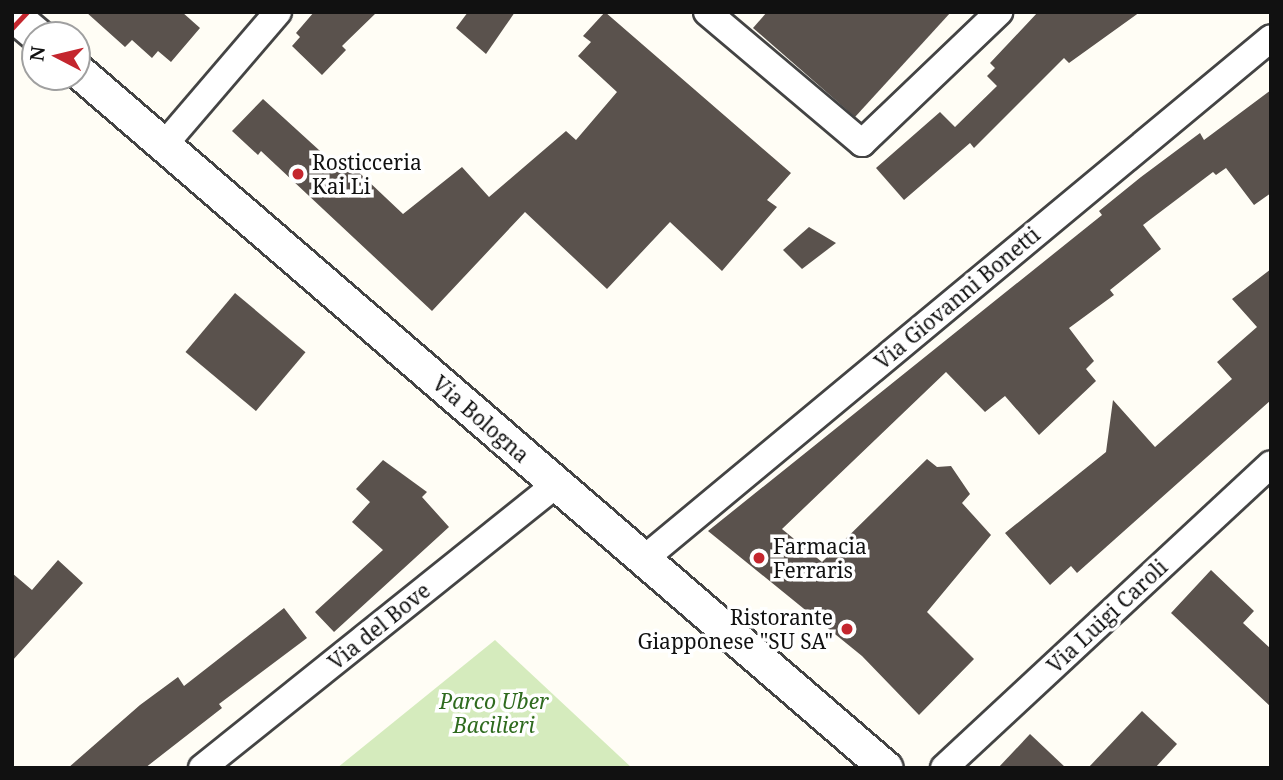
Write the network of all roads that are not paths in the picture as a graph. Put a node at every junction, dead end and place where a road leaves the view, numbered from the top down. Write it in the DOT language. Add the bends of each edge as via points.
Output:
graph roads {
  1 [pos="278,12"];
  2 [pos="707,12"];
  3 [pos="999,12"];
  4 [pos="1271,38"];
  5 [pos="91,82"];
  6 [pos="164,145"];
  7 [pos="1271,464"];
  8 [pos="556,484"];
  9 [pos="643,559"];
  10 [pos="202,768"];
  11 [pos="886,768"];
  12 [pos="944,768"];
  1 -- 6 [label="street"];
  2 -- 3 [label="street" via="862,143"];
  4 -- 9 [label="street, Via Giovanni Bonetti"];
  5 -- 6 [label="street, Via Bologna"];
  6 -- 8 [label="street, Via Bologna"];
  7 -- 12 [label="street, Via Luigi Caroli"];
  8 -- 9 [label="street, Via Bologna"];
  8 -- 10 [label="street, Via del Bove"];
  9 -- 11 [label="street, Via Bologna"];
}
